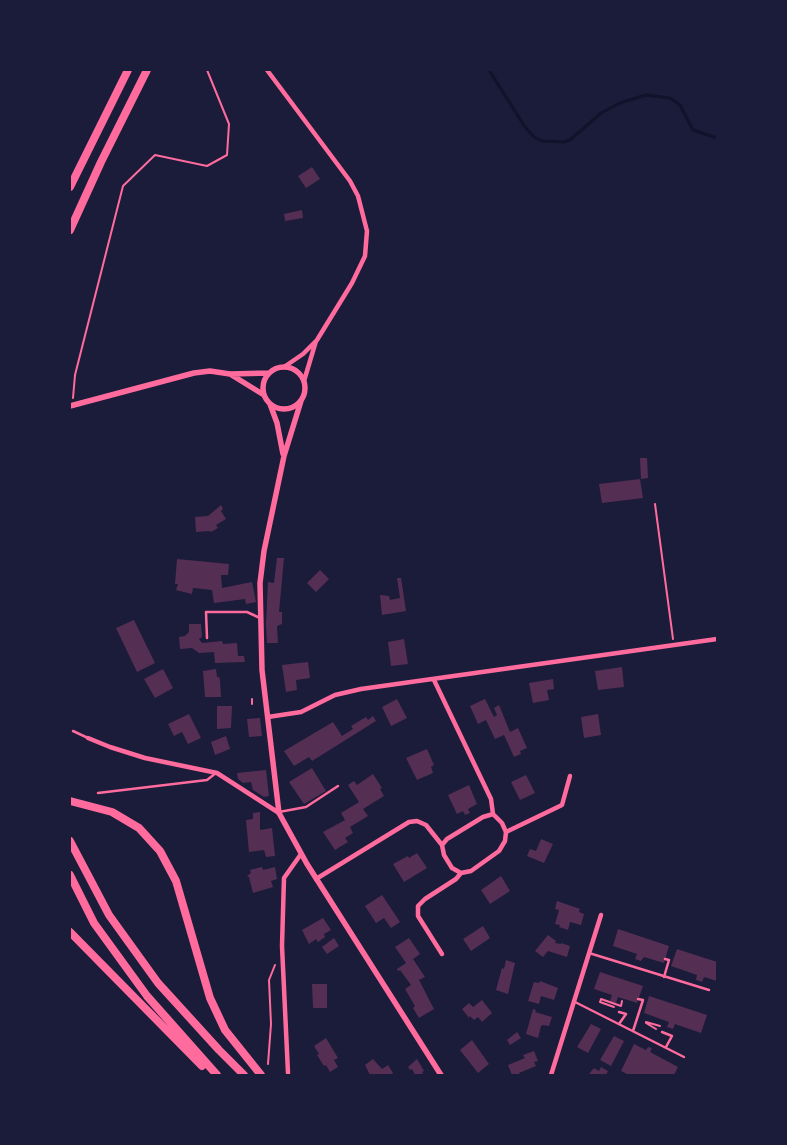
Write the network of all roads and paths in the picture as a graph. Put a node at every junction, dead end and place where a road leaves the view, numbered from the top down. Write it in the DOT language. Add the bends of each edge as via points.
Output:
graph roads {
  1 [pos="128,70"];
  2 [pos="147,70"];
  3 [pos="207,70"];
  4 [pos="266,70"];
  5 [pos="70,187"];
  6 [pos="70,230"];
  7 [pos="317,340"];
  8 [pos="284,367"];
  9 [pos="270,373"];
  10 [pos="230,374"];
  11 [pos="304,381"];
  12 [pos="264,394"];
  13 [pos="301,401"];
  14 [pos="270,404"];
  15 [pos="71,405"];
  16 [pos="284,456"];
  17 [pos="655,504"];
  18 [pos="260,618"];
  19 [pos="207,638"];
  20 [pos="717,639"];
  21 [pos="674,644"];
  22 [pos="434,680"];
  23 [pos="252,700"];
  24 [pos="252,704"];
  25 [pos="268,717"];
  26 [pos="73,731"];
  27 [pos="88,738"];
  28 [pos="217,773"];
  29 [pos="570,776"];
  30 [pos="338,786"];
  31 [pos="98,793"];
  32 [pos="70,801"];
  33 [pos="279,813"];
  34 [pos="493,814"];
  35 [pos="506,832"];
  36 [pos="70,841"];
  37 [pos="442,845"];
  38 [pos="301,854"];
  39 [pos="462,873"];
  40 [pos="70,875"];
  41 [pos="316,879"];
  42 [pos="601,915"];
  43 [pos="70,932"];
  44 [pos="589,953"];
  45 [pos="442,954"];
  46 [pos="665,959"];
  47 [pos="276,963"];
  48 [pos="664,977"];
  49 [pos="709,990"];
  50 [pos="638,999"];
  51 [pos="622,1000"];
  52 [pos="575,1002"];
  53 [pos="641,1007"];
  54 [pos="645,1008"];
  55 [pos="619,1012"];
  56 [pos="619,1024"];
  57 [pos="633,1031"];
  58 [pos="662,1032"];
  59 [pos="666,1047"];
  60 [pos="684,1057"];
  61 [pos="268,1064"];
  62 [pos="288,1073"];
  63 [pos="212,1075"];
  64 [pos="217,1075"];
  65 [pos="244,1075"];
  66 [pos="262,1075"];
  67 [pos="441,1075"];
  68 [pos="551,1075"];
  1 -- 5 [label="highway"];
  2 -- 6 [label="highway"];
  3 -- 15 [label="path" via="229,124 227,155 207,166 155,155 123,186"];
  4 -- 7 [label="street" via="350,182 364,214 367,231 365,256"];
  7 -- 8 [label="street"];
  7 -- 11 [label="street"];
  8 -- 9 [label="street"];
  8 -- 11 [label="street" via="296,371"];
  9 -- 10 [label="street"];
  9 -- 12 [label="street" via="264,383"];
  10 -- 12 [label="street"];
  10 -- 15 [label="street" via="194,373"];
  11 -- 13 [label="street" via="306,388"];
  12 -- 14 [label="street"];
  13 -- 14 [label="street" via="283,409"];
  13 -- 16 [label="street"];
  14 -- 16 [label="street"];
  16 -- 18 [label="street" via="263,559"];
  17 -- 21 [label="path"];
  18 -- 19 [label="lane" via="247,612 206,612"];
  18 -- 25 [label="street"];
  20 -- 21 [label="street"];
  21 -- 22 [label="street"];
  22 -- 25 [label="street" via="361,689 335,695 301,712"];
  22 -- 34 [label="street" via="491,799"];
  23 -- 24 [label="path"];
  25 -- 33 [label="street"];
  26 -- 27 [label="lane"];
  27 -- 28 [label="street" via="145,758"];
  28 -- 31 [label="lane" via="206,780"];
  28 -- 33 [label="street"];
  29 -- 35 [label="street" via="562,805"];
  30 -- 33 [label="lane" via="306,807"];
  32 -- 66 [label="highway" via="112,812 139,828 160,851 176,881 210,998 226,1030"];
  33 -- 38 [label="street"];
  34 -- 35 [label="street" via="502,822"];
  34 -- 37 [label="street" via="483,817"];
  35 -- 39 [label="street" via="499,851 471,871"];
  36 -- 65 [label="highway" via="109,915 158,983"];
  37 -- 39 [label="street" via="452,868"];
  37 -- 41 [label="street" via="426,825 409,822"];
  38 -- 41 [label="street"];
  38 -- 62 [label="street" via="284,878 282,946"];
  39 -- 45 [label="street" via="418,906 418,916"];
  40 -- 64 [label="highway" via="94,923 147,996"];
  41 -- 67 [label="street"];
  42 -- 44 [label="street"];
  43 -- 63 [label="highway"];
  44 -- 48 [label="lane"];
  44 -- 52 [label="street"];
  46 -- 48 [label="lane" via="671,961"];
  47 -- 61 [label="path" via="269,980 271,1024"];
  48 -- 49 [label="lane"];
  50 -- 53 [label="lane" via="643,1000"];
  51 -- 55 [label="path" via="620,1006 601,999 600,1002 616,1007"];
  52 -- 56 [label="lane"];
  52 -- 68 [label="street"];
  53 -- 54 [label="lane"];
  53 -- 57 [label="lane"];
  55 -- 56 [label="lane" via="626,1014"];
  56 -- 57 [label="lane"];
  57 -- 59 [label="lane"];
  58 -- 59 [label="lane" via="672,1036"];
  59 -- 60 [label="lane"];
}
